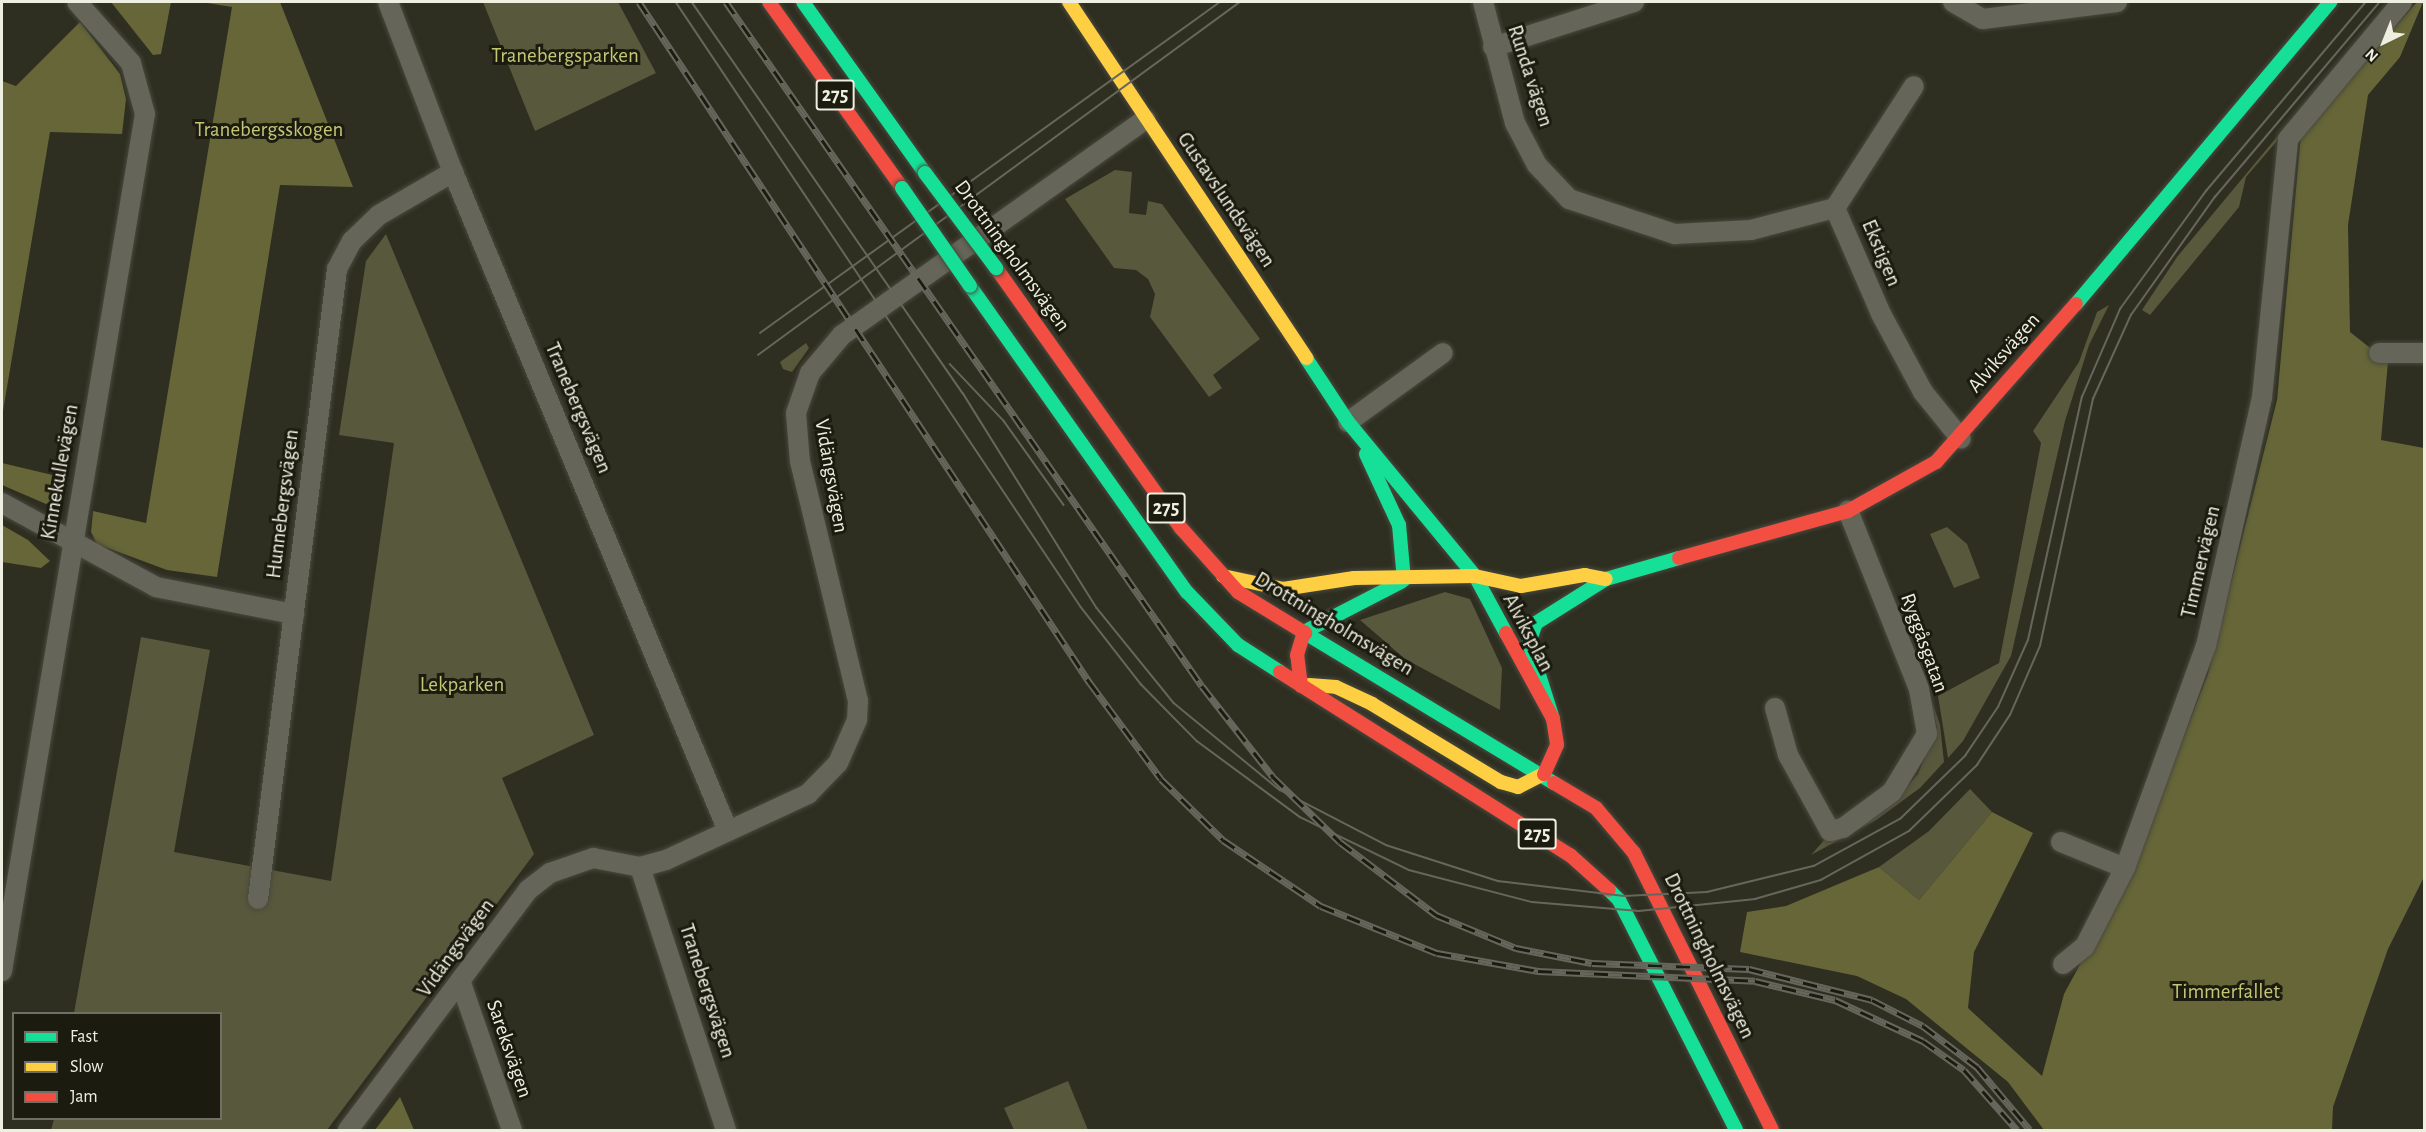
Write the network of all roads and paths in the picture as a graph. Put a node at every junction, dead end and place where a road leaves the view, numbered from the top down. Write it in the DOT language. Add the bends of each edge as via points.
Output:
graph roads {
  1 [pos="77,2"];
  2 [pos="388,2"];
  3 [pos="769,2"];
  4 [pos="803,2"];
  5 [pos="1069,2"];
  6 [pos="1483,2"];
  7 [pos="1635,2"];
  8 [pos="1953,2"];
  9 [pos="2117,2"];
  10 [pos="2330,2"];
  11 [pos="2402,2"];
  12 [pos="1493,47"];
  13 [pos="1914,86"];
  14 [pos="1145,120"];
  15 [pos="453,172"];
  16 [pos="1835,208"];
  17 [pos="1443,353"];
  18 [pos="2379,353"];
  19 [pos="2424,353"];
  20 [pos="1353,428"];
  21 [pos="1961,439"];
  22 [pos="2,503"];
  23 [pos="1848,511"];
  24 [pos="72,544"];
  25 [pos="1221,576"];
  26 [pos="1475,576"];
  27 [pos="1606,579"];
  28 [pos="1404,580"];
  29 [pos="294,614"];
  30 [pos="1304,632"];
  31 [pos="1301,686"];
  32 [pos="1775,708"];
  33 [pos="1553,719"];
  34 [pos="1544,774"];
  35 [pos="728,831"];
  36 [pos="2061,842"];
  37 [pos="640,867"];
  38 [pos="2125,868"];
  39 [pos="258,899"];
  40 [pos="2063,964"];
  41 [pos="2,971"];
  42 [pos="461,983"];
  43 [pos="348,1131"];
  44 [pos="512,1131"];
  45 [pos="726,1131"];
  46 [pos="1736,1131"];
  47 [pos="1772,1131"];
  1 -- 24 [label="street, Kinnekullevägen" via="131,63 145,114"];
  2 -- 15 [label="street, Tranebergsvägen"];
  3 -- 31 [label="main road, 275, bridge" via="1187,592 1238,645"];
  4 -- 25 [label="main road, Drottningholmsvägen / 275, bridge" via="1174,519"];
  5 -- 14 [label="main road, Gustavslundsvägen"];
  6 -- 12 [label="street, Runda vägen"];
  7 -- 12 [label="street"];
  8 -- 9 [label="street" via="1983,19"];
  10 -- 21 [label="main road, Alviksvägen"];
  11 -- 38 [label="street, Timmervägen" via="2288,139 2265,378 2239,505 2206,646"];
  12 -- 16 [label="street, Runda vägen" via="1515,123 1537,165 1569,199 1675,234 1750,230"];
  13 -- 16 [label="street, Ekstigen"];
  14 -- 20 [label="main road, Gustavslundsvägen"];
  14 -- 35 [label="street, Vidängsvägen" via="842,335 810,373 796,413 800,462 858,701 857,720 823,781"];
  15 -- 29 [label="street, Hunnebergsvägen" via="379,215 352,241 337,268"];
  15 -- 35 [label="street, Tranebergsvägen"];
  16 -- 21 [label="street, Ekstigen" via="1923,392"];
  17 -- 20 [label="street"];
  18 -- 19 [label="street"];
  20 -- 26 [label="main road, Gustavslundsvägen" via="1392,469"];
  20 -- 28 [label="main road, Gustavslundsvägen" via="1399,525"];
  21 -- 23 [label="main road, Alviksvägen" via="1909,481"];
  22 -- 24 [label="street"];
  23 -- 27 [label="main road, Alviksvägen"];
  23 -- 32 [label="street, Ryggåsgatan" via="1919,689 1927,734 1892,792 1843,828 1830,831 1788,755"];
  24 -- 29 [label="street" via="156,587"];
  24 -- 41 [label="street, Kinnekullevägen"];
  25 -- 28 [label="main road" via="1283,589 1354,578"];
  25 -- 30 [label="main road, Drottningholmsvägen / 275" via="1258,607"];
  26 -- 27 [label="main road, Alviksvägen" via="1521,586 1585,575"];
  26 -- 28 [label="main road"];
  26 -- 33 [label="main road, Alviksplan"];
  27 -- 33 [label="main road, Alviksvägen" via="1548,612 1529,633"];
  28 -- 30 [label="main road"];
  29 -- 39 [label="street, Hunnebergsvägen"];
  30 -- 31 [label="main road" via="1297,655"];
  30 -- 34 [label="main road, Drottningholmsvägen / 275"];
  31 -- 34 [label="main road" via="1335,687 1363,699 1501,782 1518,787"];
  31 -- 46 [label="main road, 275" via="1570,855 1619,900"];
  33 -- 34 [label="main road, Alviksplan" via="1557,745"];
  34 -- 47 [label="main road, Drottningholmsvägen / 275" via="1596,808 1634,853"];
  35 -- 37 [label="street, Vidängsvägen"];
  36 -- 38 [label="street"];
  37 -- 42 [label="street, Vidängsvägen" via="593,858 550,873 528,890"];
  37 -- 45 [label="street, Tranebergsvägen"];
  38 -- 40 [label="street, Timmervägen" via="2085,946"];
  42 -- 43 [label="street, Vidängsvägen"];
  42 -- 44 [label="street, Sareksvägen"];
}
